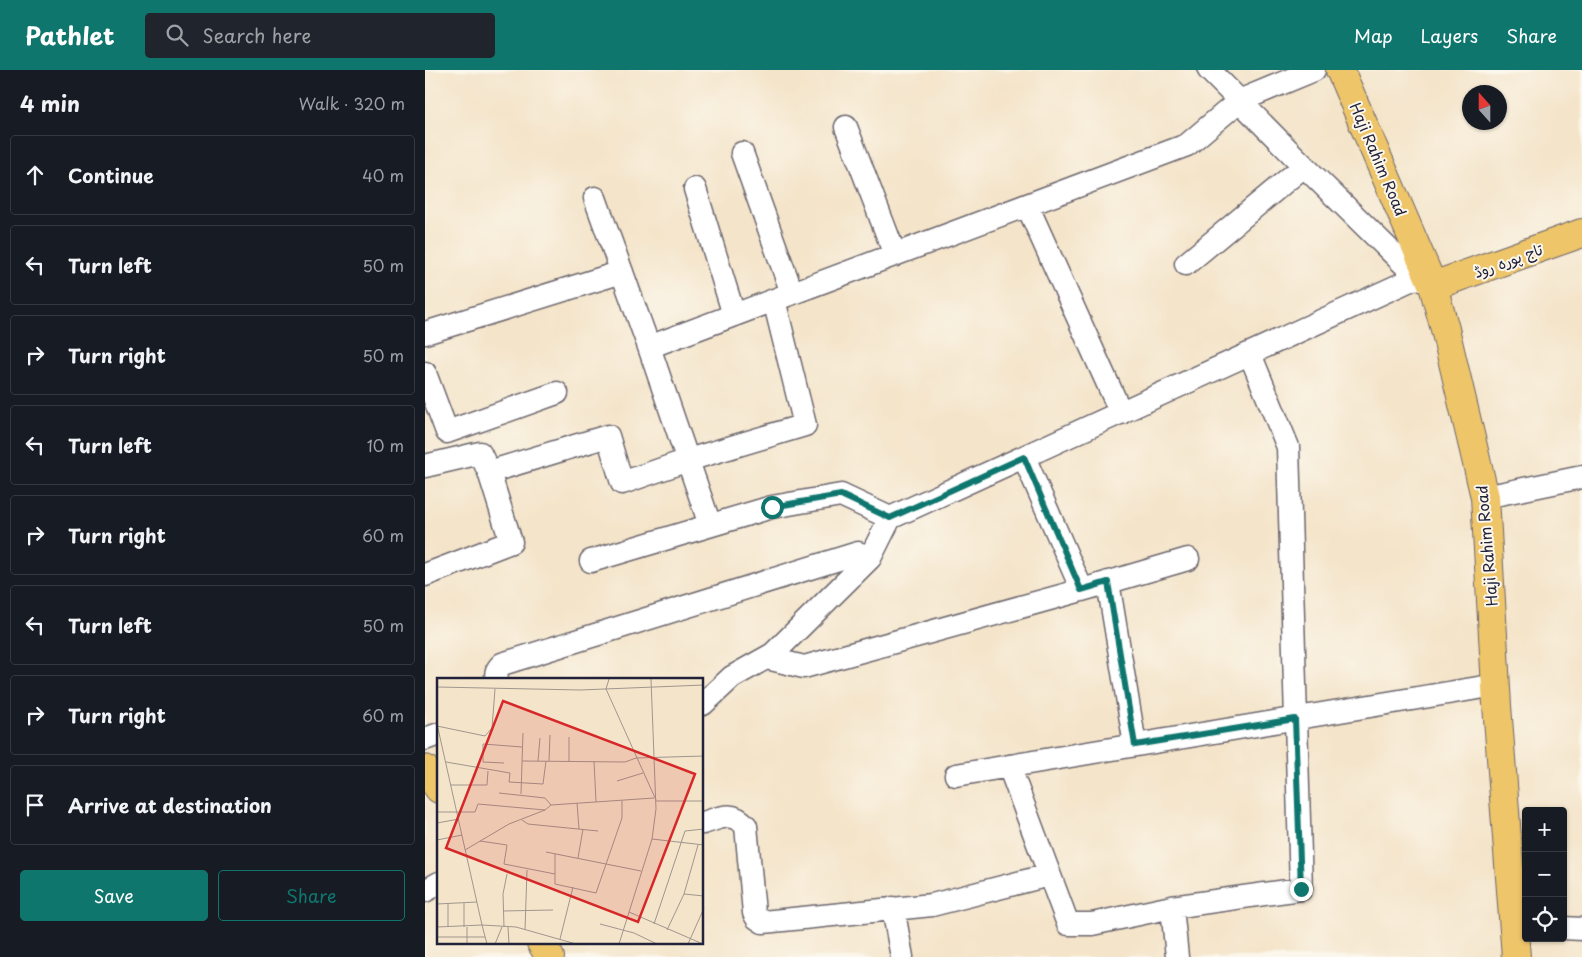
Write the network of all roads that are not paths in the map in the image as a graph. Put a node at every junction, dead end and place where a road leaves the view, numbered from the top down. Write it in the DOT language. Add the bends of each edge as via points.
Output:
graph roads {
  1 [pos="1209,70"];
  2 [pos="1314,70"];
  3 [pos="1340,70"];
  4 [pos="1239,101"];
  5 [pos="846,127"];
  6 [pos="742,153"];
  7 [pos="1304,166"];
  8 [pos="695,188"];
  9 [pos="595,198"];
  10 [pos="1027,205"];
  11 [pos="1582,233"];
  12 [pos="895,255"];
  13 [pos="1186,264"];
  14 [pos="622,272"];
  15 [pos="1425,282"];
  16 [pos="783,296"];
  17 [pos="734,315"];
  18 [pos="425,334"];
  19 [pos="649,347"];
  20 [pos="1250,354"];
  21 [pos="425,373"];
  22 [pos="557,393"];
  23 [pos="1121,413"];
  24 [pos="1024,457"];
  25 [pos="688,460"];
  26 [pos="425,466"];
  27 [pos="489,472"];
  28 [pos="1582,477"];
  29 [pos="1485,497"];
  30 [pos="890,518"];
  31 [pos="710,525"];
  32 [pos="870,558"];
  33 [pos="1188,559"];
  34 [pos="591,561"];
  35 [pos="425,575"];
  36 [pos="1108,582"];
  37 [pos="1081,590"];
  38 [pos="767,658"];
  39 [pos="496,678"];
  40 [pos="1496,685"];
  41 [pos="704,703"];
  42 [pos="1295,719"];
  43 [pos="437,735"];
  44 [pos="425,739"];
  45 [pos="1135,745"];
  46 [pos="1009,766"];
  47 [pos="956,775"];
  48 [pos="704,823"];
  49 [pos="1049,875"];
  50 [pos="437,883"];
  51 [pos="425,891"];
  52 [pos="1171,907"];
  53 [pos="893,908"];
  54 [pos="1520,925"];
  55 [pos="1567,928"];
  56 [pos="1582,929"];
  57 [pos="542,944"];
  58 [pos="550,957"];
  59 [pos="902,957"];
  60 [pos="1177,957"];
  61 [pos="1516,957"];
  1 -- 4 [label="street"];
  2 -- 4 [label="street"];
  3 -- 15 [label="main road, Haji Rahim Road"];
  4 -- 7 [label="street"];
  4 -- 10 [label="street" via="1187,145"];
  5 -- 12 [label="street"];
  6 -- 16 [label="street"];
  7 -- 13 [label="street"];
  7 -- 15 [label="street"];
  8 -- 17 [label="street"];
  9 -- 14 [label="street"];
  10 -- 12 [label="street"];
  10 -- 23 [label="street"];
  11 -- 15 [label="main road, تاج پورہ روڈ"];
  12 -- 16 [label="street"];
  14 -- 18 [label="street"];
  14 -- 19 [label="street"];
  15 -- 20 [label="street"];
  15 -- 29 [label="main road, Haji Rahim Road" via="1445,329"];
  16 -- 17 [label="street"];
  16 -- 25 [label="street" via="805,425"];
  17 -- 19 [label="street"];
  19 -- 25 [label="street"];
  20 -- 23 [label="street"];
  20 -- 42 [label="street" via="1288,447"];
  21 -- 22 [label="street" via="447,432"];
  23 -- 24 [label="street"];
  24 -- 30 [label="street"];
  24 -- 37 [label="street"];
  25 -- 27 [label="street" via="622,483 608,436"];
  25 -- 31 [label="street"];
  26 -- 27 [label="street" via="480,453"];
  27 -- 35 [label="street" via="511,542"];
  28 -- 29 [label="street"];
  29 -- 40 [label="main road, Haji Rahim Road"];
  30 -- 31 [label="street" via="841,495 772,507"];
  30 -- 32 [label="street"];
  31 -- 34 [label="street"];
  32 -- 38 [label="street"];
  32 -- 39 [label="street" via="858,553 503,664 497,668"];
  33 -- 36 [label="street"];
  36 -- 37 [label="street"];
  36 -- 45 [label="street"];
  37 -- 38 [label="street" via="804,667"];
  38 -- 41 [label="street" via="733,677"];
  40 -- 42 [label="street"];
  40 -- 54 [label="main road, Haji Rahim Road"];
  42 -- 45 [label="street"];
  42 -- 52 [label="street" via="1301,889"];
  43 -- 44 [label="street"];
  45 -- 46 [label="street"];
  46 -- 47 [label="street"];
  46 -- 49 [label="street"];
  48 -- 53 [label="street" via="731,816 746,826 755,913 763,922"];
  49 -- 52 [label="street" via="1068,924 1092,924"];
  49 -- 53 [label="street" via="932,905"];
  50 -- 51 [label="street"];
  52 -- 60 [label="street"];
  53 -- 59 [label="street"];
  54 -- 61 [label="main road, Haji Rahim Road"];
  55 -- 56 [label="street"];
  57 -- 58 [label="main road"];
}
